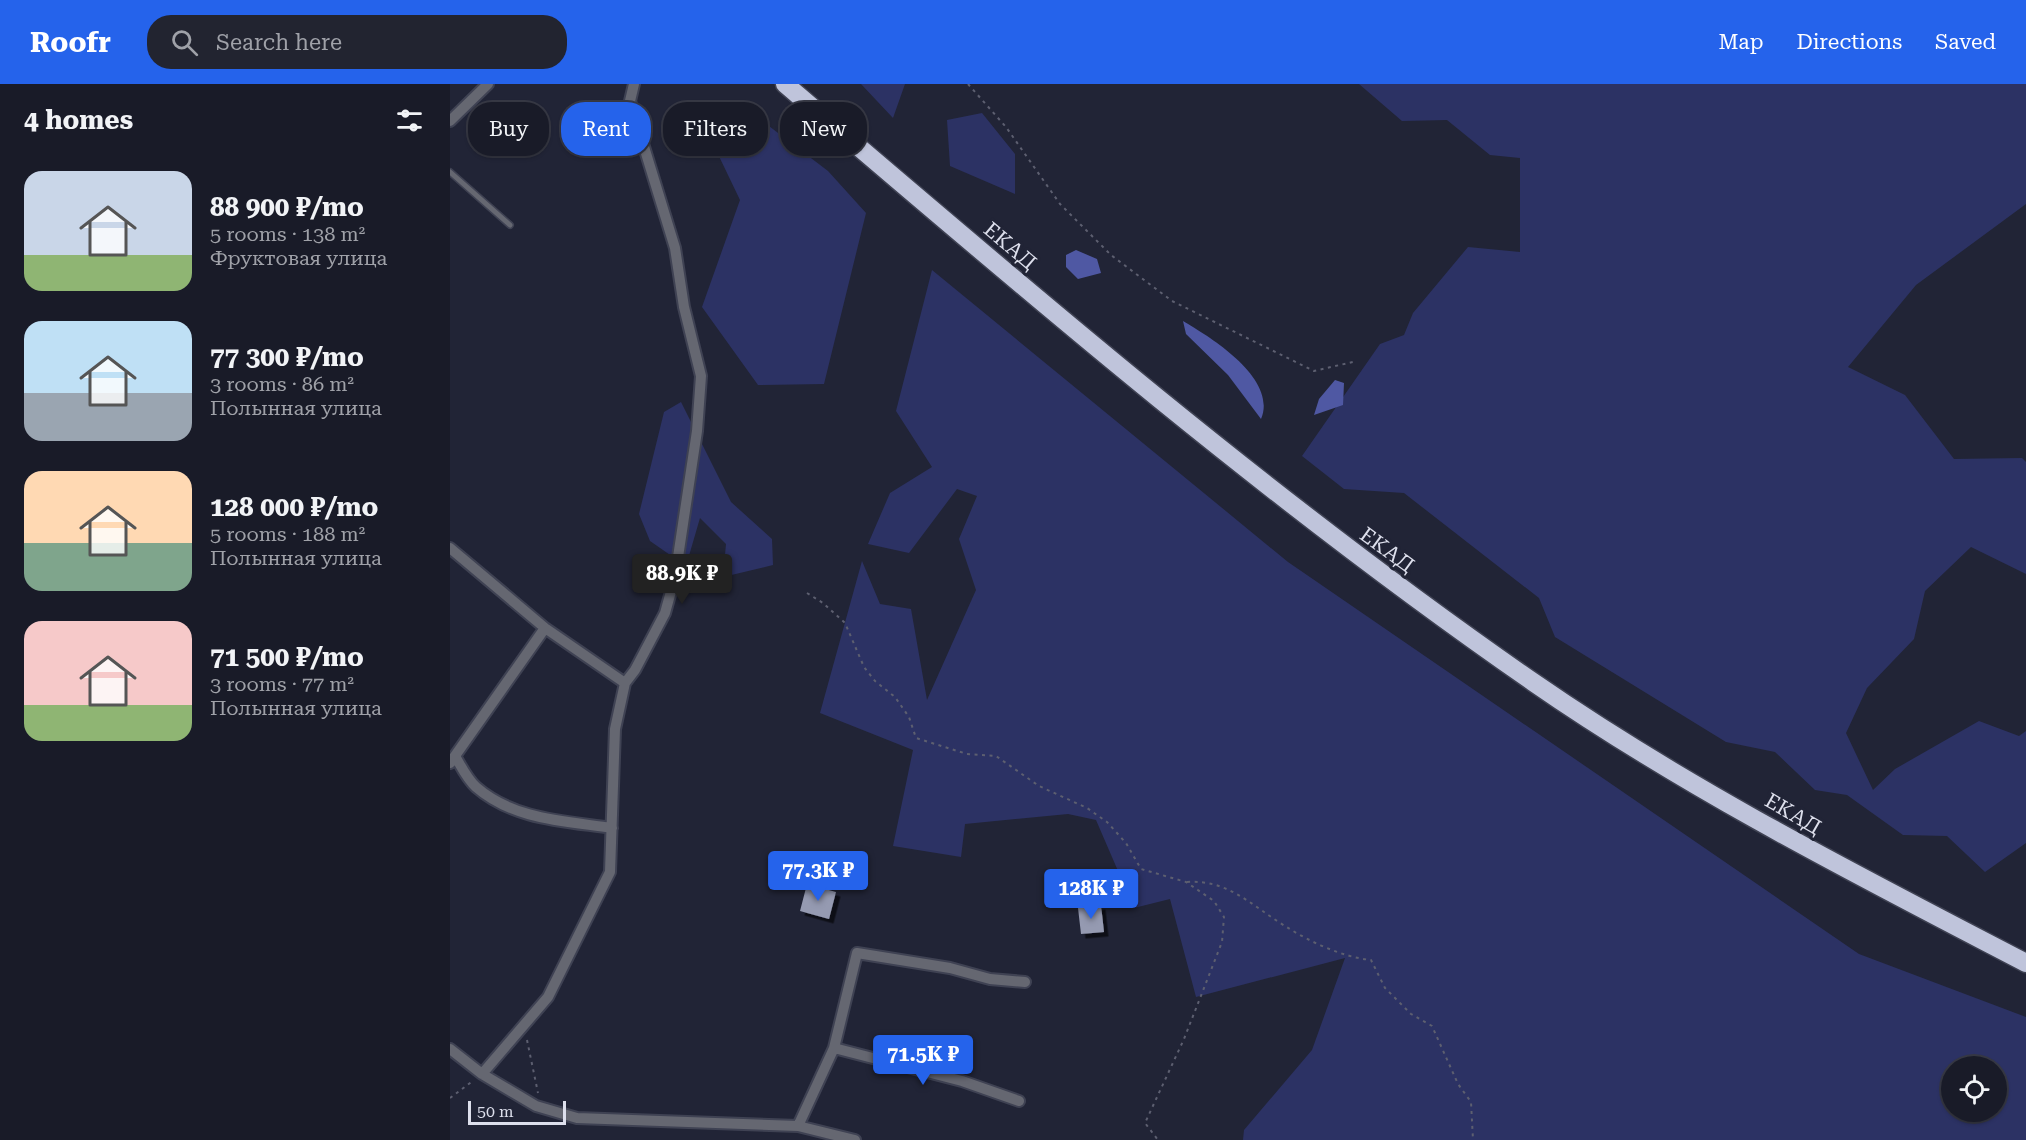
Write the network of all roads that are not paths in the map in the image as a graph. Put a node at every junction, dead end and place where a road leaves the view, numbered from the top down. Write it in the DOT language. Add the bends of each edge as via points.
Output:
graph roads {
  1 [pos="488,84"];
  2 [pos="634,84"];
  3 [pos="785,84"];
  4 [pos="450,121"];
  5 [pos="450,172"];
  6 [pos="510,225"];
  7 [pos="450,548"];
  8 [pos="545,628"];
  9 [pos="625,682"];
  10 [pos="452,760"];
  11 [pos="612,828"];
  12 [pos="2026,963"];
  13 [pos="1025,982"];
  14 [pos="834,1048"];
  15 [pos="450,1049"];
  16 [pos="482,1074"];
  17 [pos="1019,1101"];
  18 [pos="798,1126"];
  19 [pos="855,1140"];
  1 -- 4 [label="street"];
  2 -- 9 [label="street" via="630,101 675,248 701,376 698,431 675,577 665,613"];
  3 -- 12 [label="highway, ЕКАД" via="1177,416 1352,552 1527,677 1668,768 1824,858"];
  5 -- 6 [label="lane"];
  7 -- 8 [label="street"];
  8 -- 9 [label="street"];
  8 -- 10 [label="street"];
  9 -- 11 [label="street" via="615,729"];
  10 -- 11 [label="street" via="495,801 528,816"];
  11 -- 16 [label="street" via="610,872 548,998"];
  13 -- 14 [label="street" via="990,979 857,952"];
  14 -- 17 [label="street" via="962,1081"];
  14 -- 18 [label="street"];
  15 -- 16 [label="street"];
  16 -- 18 [label="street" via="541,1107 577,1118"];
  18 -- 19 [label="street"];
}
